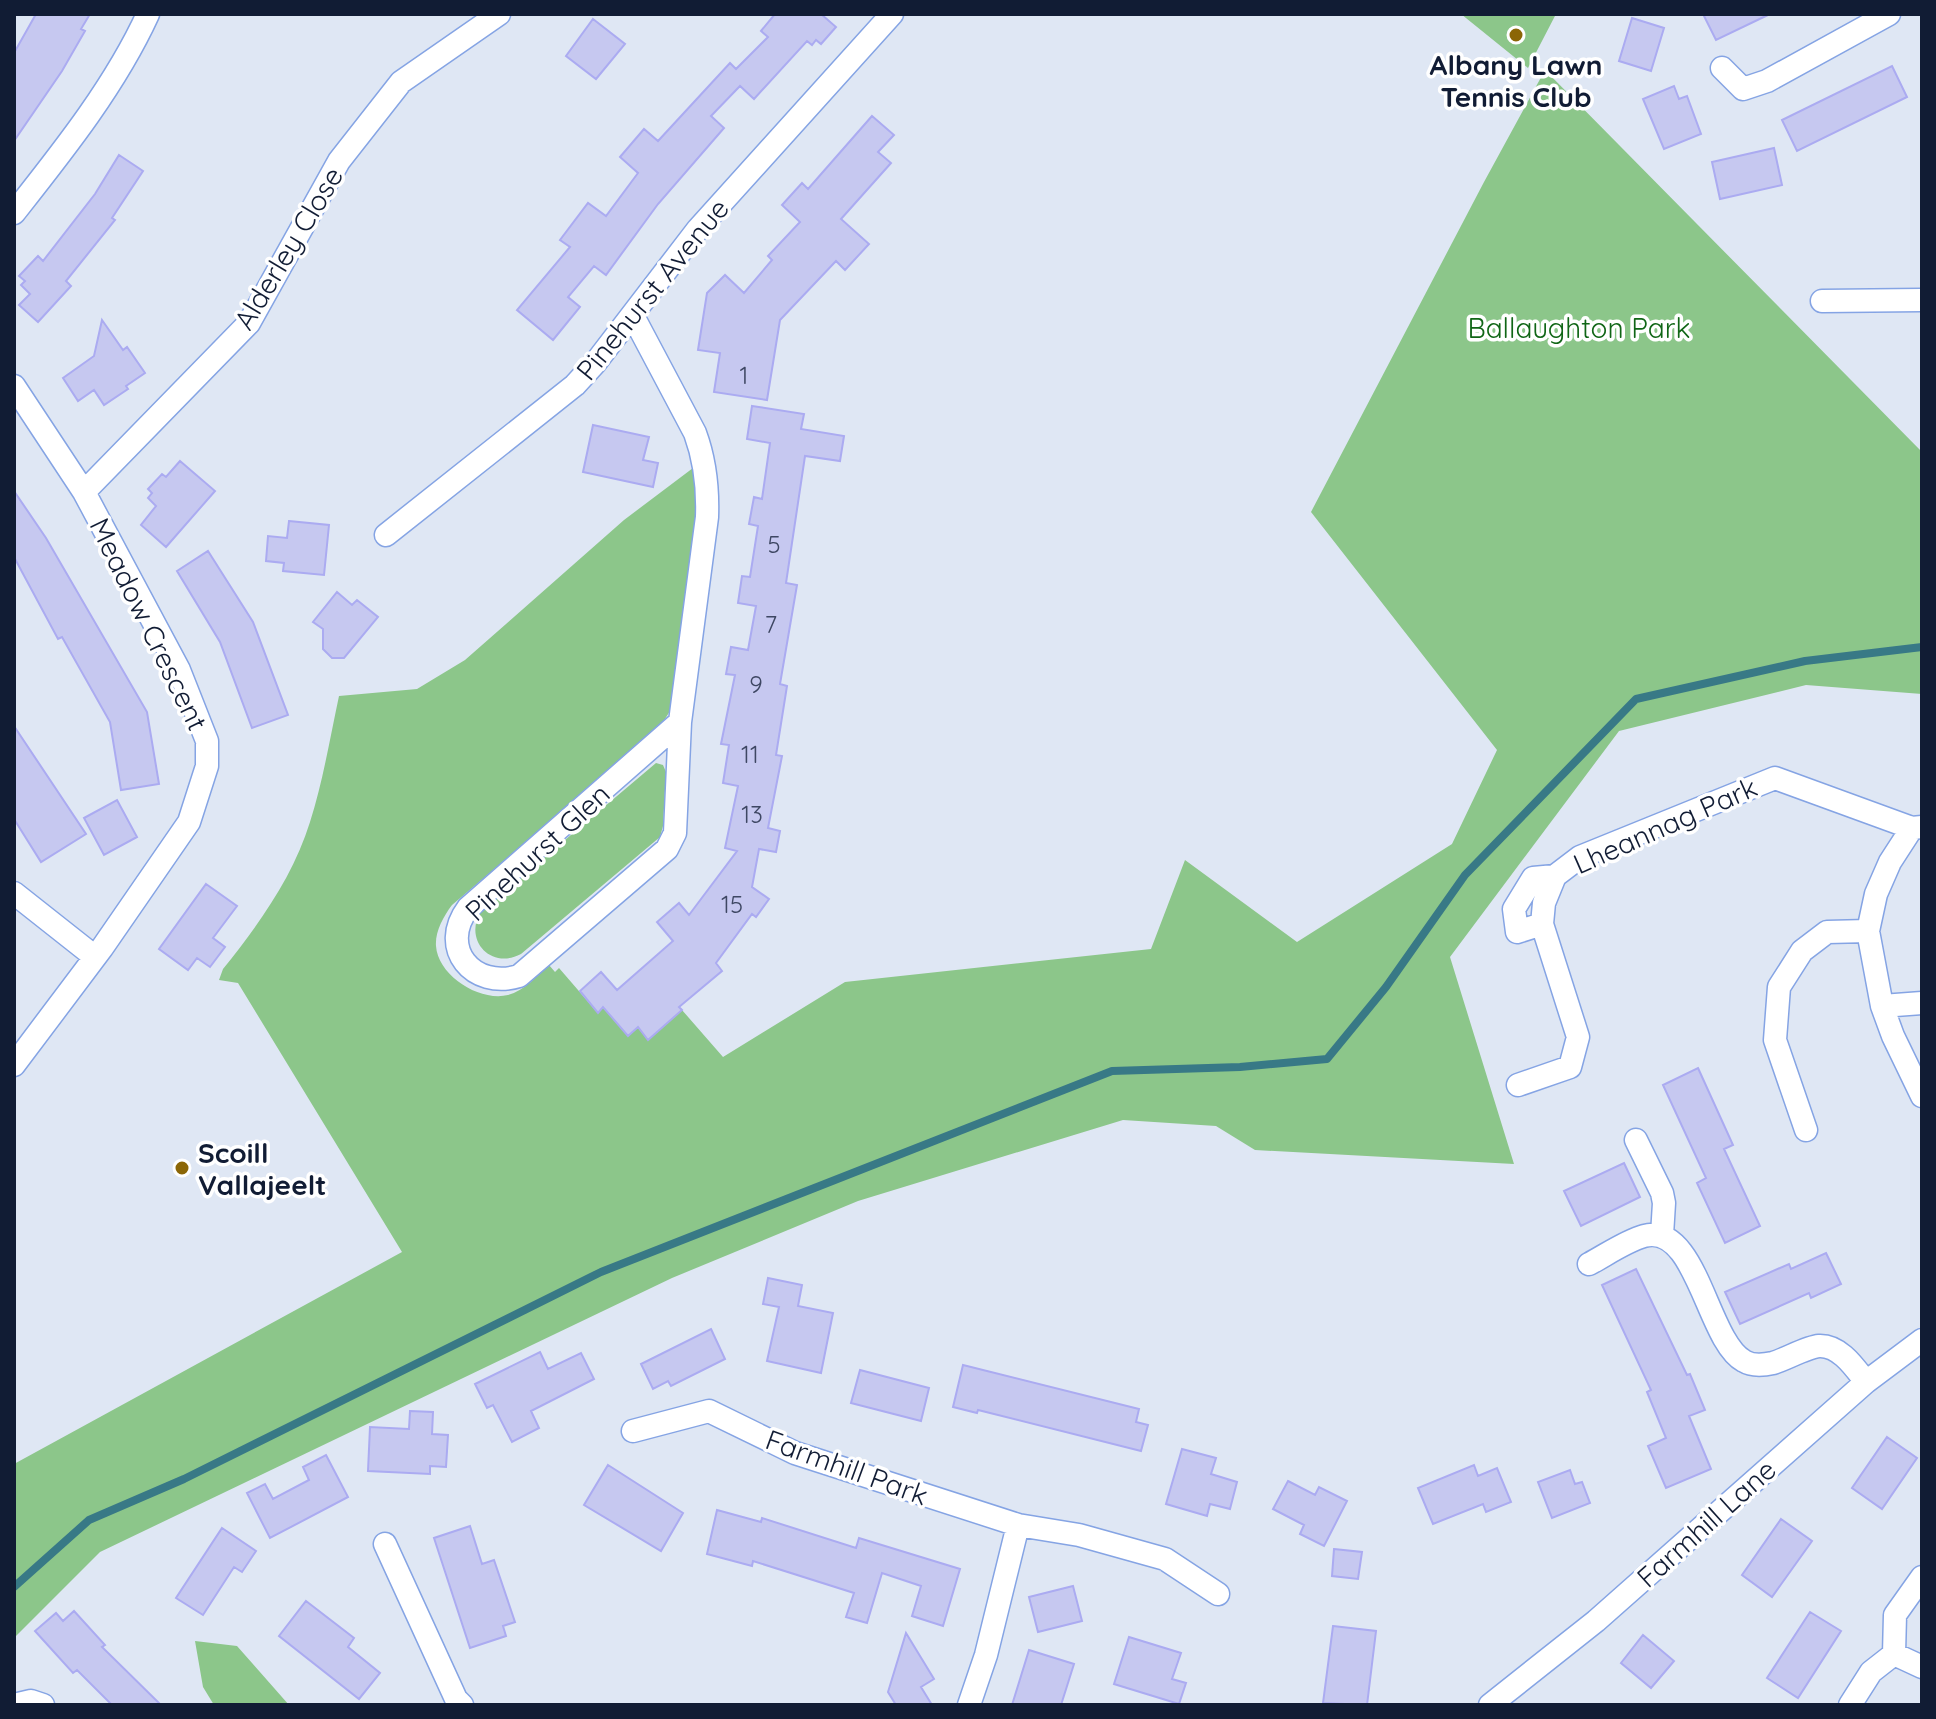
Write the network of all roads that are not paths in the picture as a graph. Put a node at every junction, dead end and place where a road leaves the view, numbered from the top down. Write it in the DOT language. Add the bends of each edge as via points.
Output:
graph roads {
  1 [pos="148,14"];
  2 [pos="499,14"];
  3 [pos="892,14"];
  4 [pos="1889,14"];
  5 [pos="1722,68"];
  6 [pos="14,213"];
  7 [pos="1922,300"];
  8 [pos="1822,301"];
  9 [pos="633,316"];
  10 [pos="14,386"];
  11 [pos="84,492"];
  12 [pos="386,535"];
  13 [pos="680,722"];
  14 [pos="1917,827"];
  15 [pos="14,893"];
  16 [pos="1868,931"];
  17 [pos="95,957"];
  18 [pos="1922,1003"];
  19 [pos="1882,1006"];
  20 [pos="14,1065"];
  21 [pos="1518,1085"];
  22 [pos="1922,1096"];
  23 [pos="1806,1130"];
  24 [pos="1636,1140"];
  25 [pos="1662,1235"];
  26 [pos="1589,1264"];
  27 [pos="1922,1340"];
  28 [pos="1866,1382"];
  29 [pos="633,1431"];
  30 [pos="1018,1525"];
  31 [pos="385,1544"];
  32 [pos="1922,1577"];
  33 [pos="1218,1594"];
  34 [pos="1894,1654"];
  35 [pos="1922,1667"];
  36 [pos="14,1705"];
  37 [pos="43,1705"];
  38 [pos="462,1705"];
  39 [pos="969,1705"];
  40 [pos="1490,1705"];
  41 [pos="1850,1705"];
  1 -- 6 [label="street" via="135,44"];
  2 -- 11 [label="street, Alderley Close" via="401,82 339,161 249,323"];
  3 -- 9 [label="street, Pinehurst Avenue" via="716,208"];
  4 -- 5 [label="street" via="1741,98"];
  7 -- 8 [label="street"];
  9 -- 12 [label="street, Pinehurst Avenue" via="557,401"];
  9 -- 13 [label="street, Pinehurst Glen" via="695,433 704,465 707,517"];
  10 -- 11 [label="street, Meadow Crescent"];
  11 -- 17 [label="street, Meadow Crescent" via="179,670 207,741 207,766 189,822"];
  13 -- 13 [label="street, Pinehurst Glen" via="468,908 457,938 466,964 497,980 519,976 667,849 675,833"];
  14 -- 16 [label="street, Lheannag Park" via="1890,862"];
  14 -- 21 [label="street, Lheannag Park" via="1775,778 1580,857 1555,876 1542,924 1578,1037 1570,1067"];
  15 -- 17 [label="street"];
  16 -- 19 [label="street, Lheannag Park"];
  16 -- 23 [label="street" via="1827,932 1802,951 1779,987 1775,1040"];
  17 -- 20 [label="street, Meadow Crescent"];
  18 -- 19 [label="street"];
  19 -- 22 [label="street, Lheannag Park"];
  24 -- 25 [label="street" via="1662,1193"];
  25 -- 26 [label="street" via="1644,1236"];
  25 -- 28 [label="street" via="1676,1245 1731,1350 1744,1362 1763,1366 1819,1346 1850,1361"];
  27 -- 28 [label="street, Farmhill Lane"];
  28 -- 40 [label="street, Farmhill Lane" via="1596,1621"];
  29 -- 30 [label="street, Farmhill Park" via="709,1411 795,1453"];
  30 -- 33 [label="street, Farmhill Park" via="1079,1535 1165,1559"];
  30 -- 39 [label="street"];
  31 -- 38 [label="street"];
  32 -- 34 [label="street" via="1895,1615"];
  34 -- 35 [label="street"];
  34 -- 41 [label="street" via="1871,1672"];
  36 -- 37 [label="street"];
}
